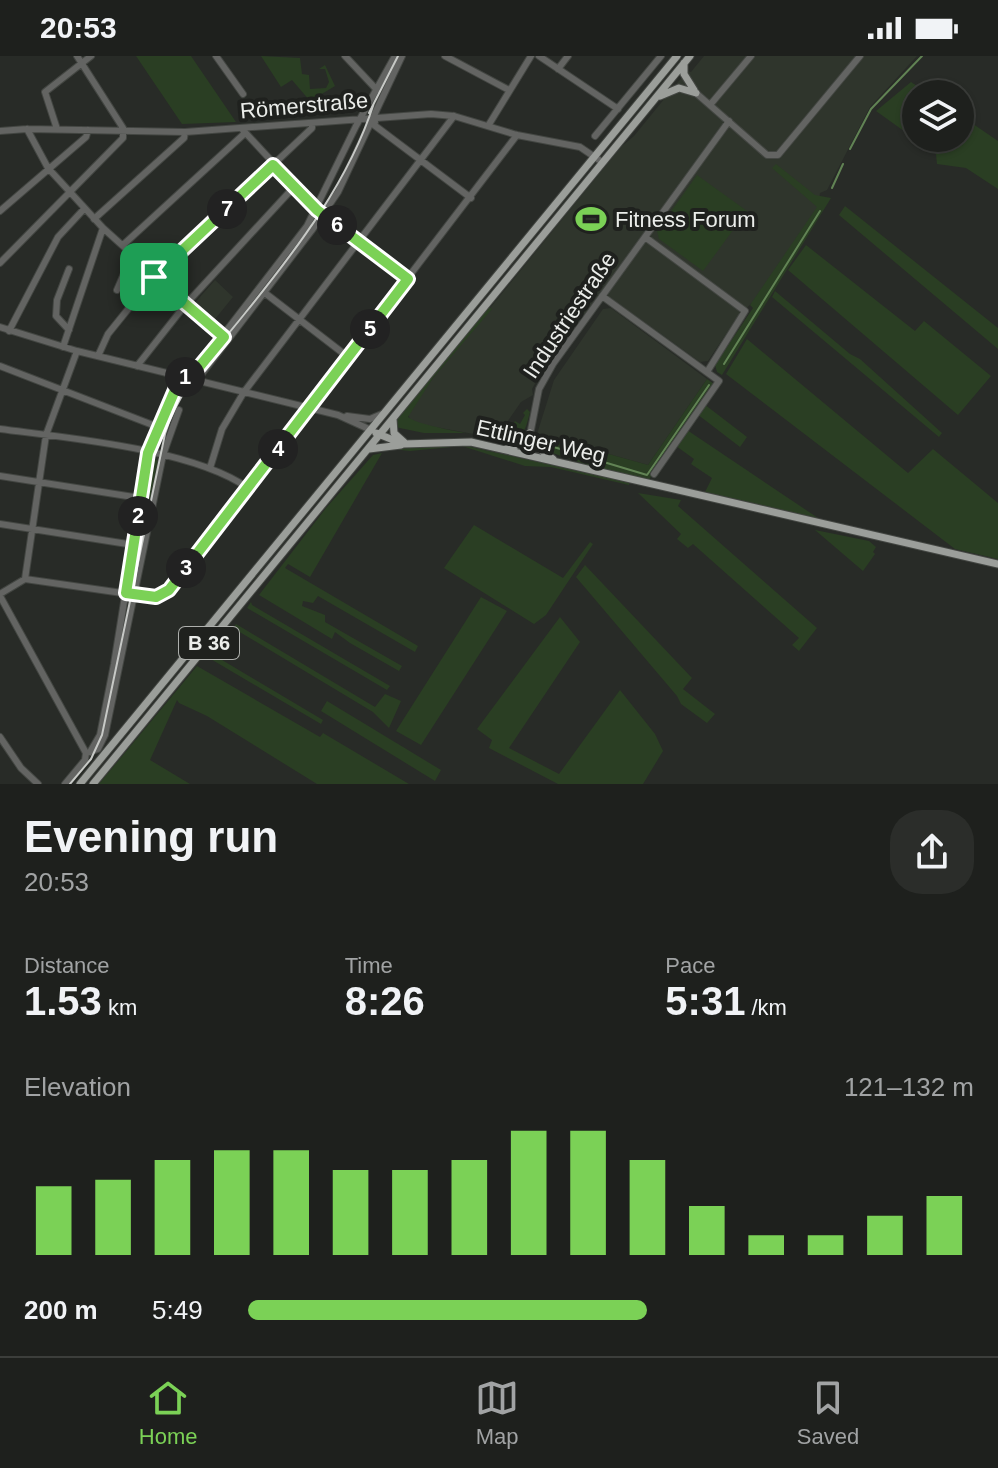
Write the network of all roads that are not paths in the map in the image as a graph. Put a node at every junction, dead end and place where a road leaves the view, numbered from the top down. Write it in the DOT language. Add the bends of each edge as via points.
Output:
graph roads {
  1 [pos="91,56"];
  2 [pos="216,56"];
  3 [pos="345,56"];
  4 [pos="395,56"];
  5 [pos="402,56"];
  6 [pos="445,56"];
  7 [pos="531,56"];
  8 [pos="539,56"];
  9 [pos="568,56"];
  10 [pos="648,56"];
  11 [pos="677,56"];
  12 [pos="690,56"];
  13 [pos="751,56"];
  14 [pos="860,56"];
  15 [pos="79,59"];
  16 [pos="659,59"];
  17 [pos="684,63"];
  18 [pos="668,68"];
  19 [pos="558,69"];
  20 [pos="675,74"];
  21 [pos="377,90"];
  22 [pos="509,90"];
  23 [pos="696,93"];
  24 [pos="243,94"];
  25 [pos="652,102"];
  26 [pos="710,105"];
  27 [pos="618,109"];
  28 [pos="454,116"];
  29 [pos="375,118"];
  30 [pos="360,119"];
  31 [pos="729,121"];
  32 [pos="312,124"];
  33 [pos="488,126"];
  34 [pos="27,129"];
  35 [pos="57,129"];
  36 [pos="88,130"];
  37 [pos="0,131"];
  38 [pos="185,132"];
  39 [pos="243,132"];
  40 [pos="124,133"];
  41 [pos="517,135"];
  42 [pos="595,136"];
  43 [pos="598,160"];
  44 [pos="422,162"];
  45 [pos="273,165"];
  46 [pos="48,168"];
  47 [pos="294,187"];
  48 [pos="70,191"];
  49 [pos="471,198"];
  50 [pos="84,209"];
  51 [pos="0,211"];
  52 [pos="320,212"];
  53 [pos="94,219"];
  54 [pos="103,228"];
  55 [pos="645,237"];
  56 [pos="360,241"];
  57 [pos="123,245"];
  58 [pos="132,255"];
  59 [pos="0,263"];
  60 [pos="69,269"];
  61 [pos="154,277"];
  62 [pos="408,279"];
  63 [pos="117,290"];
  64 [pos="265,293"];
  65 [pos="602,296"];
  66 [pos="186,304"];
  67 [pos="301,319"];
  68 [pos="0,327"];
  69 [pos="69,330"];
  70 [pos="9,331"];
  71 [pos="224,337"];
  72 [pos="63,347"];
  73 [pos="77,351"];
  74 [pos="98,356"];
  75 [pos="348,357"];
  76 [pos="0,366"];
  77 [pos="137,366"];
  78 [pos="707,372"];
  79 [pos="181,376"];
  80 [pos="194,379"];
  81 [pos="63,389"];
  82 [pos="244,392"];
  83 [pos="309,409"];
  84 [pos="179,410"];
  85 [pos="386,412"];
  86 [pos="338,415"];
  87 [pos="393,419"];
  88 [pos="158,427"];
  89 [pos="0,429"];
  90 [pos="371,430"];
  91 [pos="530,433"];
  92 [pos="46,435"];
  93 [pos="379,436"];
  94 [pos="413,444"];
  95 [pos="367,450"];
  96 [pos="503,450"];
  97 [pos="527,452"];
  98 [pos="148,453"];
  99 [pos="163,455"];
  100 [pos="558,463"];
  101 [pos="210,468"];
  102 [pos="654,474"];
  103 [pos="0,476"];
  104 [pos="39,481"];
  105 [pos="248,488"];
  106 [pos="140,498"];
  107 [pos="0,524"];
  108 [pos="32,529"];
  109 [pos="134,545"];
  110 [pos="998,564"];
  111 [pos="25,579"];
  112 [pos="130,594"];
  113 [pos="0,595"];
  114 [pos="0,737"];
  115 [pos="90,752"];
  116 [pos="38,784"];
  117 [pos="65,784"];
  118 [pos="80,784"];
  119 [pos="93,784"];
  1 -- 15 [label="street"];
  2 -- 24 [label="street"];
  3 -- 21 [label="street"];
  4 -- 21 [label="street"];
  5 -- 29 [label="street"];
  6 -- 22 [label="street"];
  7 -- 22 [label="street"];
  8 -- 19 [label="street"];
  9 -- 19 [label="street"];
  10 -- 16 [label="street"];
  11 -- 18 [label="main road, B 36"];
  12 -- 17 [label="main road, B 36"];
  13 -- 26 [label="street"];
  14 -- 31 [label="street" via="778,155 767,155"];
  15 -- 35 [label="street" via="44,94"];
  15 -- 40 [label="street"];
  16 -- 27 [label="street"];
  17 -- 20 [label="main road, B 36"];
  17 -- 23 [label="main road"];
  18 -- 20 [label="main road"];
  18 -- 43 [label="main road, B 36"];
  19 -- 27 [label="street"];
  20 -- 23 [label="main road"];
  20 -- 25 [label="main road, B 36"];
  21 -- 30 [label="street"];
  22 -- 33 [label="street"];
  23 -- 25 [label="main road" via="676,88"];
  23 -- 26 [label="street"];
  25 -- 43 [label="main road, B 36"];
  26 -- 31 [label="street"];
  27 -- 42 [label="street"];
  28 -- 29 [label="street, Römerstraße"];
  28 -- 33 [label="street, Römerstraße"];
  28 -- 44 [label="street"];
  29 -- 30 [label="street, Römerstraße"];
  29 -- 44 [label="street" via="374,125"];
  29 -- 52 [label="street"];
  30 -- 32 [label="street, Römerstraße"];
  30 -- 52 [label="street"];
  31 -- 55 [label="street, Industriestraße"];
  32 -- 39 [label="street, Römerstraße"];
  32 -- 45 [label="street"];
  33 -- 41 [label="street, Römerstraße"];
  34 -- 35 [label="street, Römerstraße"];
  34 -- 37 [label="street, Römerstraße"];
  34 -- 46 [label="street"];
  35 -- 36 [label="street, Römerstraße"];
  36 -- 40 [label="street, Römerstraße"];
  36 -- 46 [label="street"];
  38 -- 39 [label="street, Römerstraße"];
  38 -- 40 [label="street, Römerstraße"];
  38 -- 53 [label="street"];
  39 -- 45 [label="street"];
  39 -- 57 [label="street"];
  40 -- 48 [label="street"];
  41 -- 43 [label="street, Römerstraße" via="580,147"];
  41 -- 49 [label="street"];
  43 -- 85 [label="main road, B 36"];
  43 -- 87 [label="main road, B 36"];
  44 -- 49 [label="street"];
  44 -- 56 [label="street"];
  45 -- 47 [label="street"];
  45 -- 61 [label="street"];
  46 -- 48 [label="street"];
  46 -- 51 [label="street"];
  47 -- 52 [label="street"];
  47 -- 66 [label="street"];
  48 -- 50 [label="street"];
  48 -- 59 [label="street"];
  49 -- 62 [label="street"];
  50 -- 53 [label="street"];
  50 -- 70 [label="street" via="58,237"];
  52 -- 56 [label="street"];
  52 -- 64 [label="street"];
  52 -- 71 [label="street"];
  53 -- 54 [label="street"];
  54 -- 57 [label="street"];
  54 -- 69 [label="street"];
  55 -- 65 [label="street, Industriestraße"];
  55 -- 78 [label="street" via="744,309"];
  56 -- 62 [label="street"];
  56 -- 67 [label="street"];
  57 -- 58 [label="street"];
  58 -- 61 [label="street"];
  58 -- 63 [label="street"];
  60 -- 69 [label="street" via="56,316"];
  61 -- 66 [label="street"];
  61 -- 74 [label="street" via="108,334"];
  62 -- 75 [label="street"];
  64 -- 67 [label="street"];
  64 -- 80 [label="street"];
  65 -- 78 [label="street"];
  65 -- 91 [label="street, Industriestraße" via="539,389"];
  66 -- 71 [label="street"];
  66 -- 77 [label="street"];
  67 -- 75 [label="street"];
  67 -- 82 [label="street"];
  68 -- 70 [label="street"];
  69 -- 72 [label="street"];
  70 -- 72 [label="street"];
  71 -- 80 [label="street"];
  72 -- 73 [label="street"];
  73 -- 74 [label="street"];
  73 -- 81 [label="street"];
  74 -- 77 [label="street"];
  75 -- 83 [label="street"];
  76 -- 81 [label="street"];
  77 -- 79 [label="street"];
  78 -- 102 [label="street" via="719,381"];
  79 -- 80 [label="street"];
  79 -- 88 [label="street"];
  80 -- 82 [label="street"];
  81 -- 88 [label="street"];
  81 -- 92 [label="street"];
  82 -- 83 [label="street"];
  82 -- 101 [label="street" via="217,441"];
  83 -- 86 [label="street"];
  83 -- 105 [label="street"];
  84 -- 99 [label="street"];
  85 -- 86 [label="street" via="370,419"];
  85 -- 90 [label="main road, B 36"];
  86 -- 90 [label="street"];
  87 -- 93 [label="main road, B 36"];
  87 -- 94 [label="main road" via="398,438"];
  88 -- 98 [label="street"];
  89 -- 92 [label="street"];
  90 -- 93 [label="main road"];
  90 -- 118 [label="main road, B 36"];
  91 -- 96 [label="main road"];
  91 -- 97 [label="street, Industriestraße"];
  91 -- 100 [label="main road" via="537,449"];
  92 -- 98 [label="street"];
  92 -- 104 [label="street"];
  93 -- 94 [label="main road, Ettlinger Weg"];
  93 -- 95 [label="main road, B 36"];
  94 -- 95 [label="main road"];
  94 -- 96 [label="main road, Ettlinger Weg" via="458,441"];
  95 -- 119 [label="main road, B 36"];
  96 -- 97 [label="main road, Ettlinger Weg"];
  97 -- 100 [label="main road, Ettlinger Weg"];
  98 -- 99 [label="street"];
  98 -- 106 [label="street"];
  99 -- 101 [label="street"];
  99 -- 112 [label="street"];
  100 -- 110 [label="main road, Ettlinger Weg"];
  101 -- 105 [label="street"];
  103 -- 104 [label="street"];
  104 -- 106 [label="street"];
  104 -- 108 [label="street"];
  105 -- 112 [label="street" via="169,590 156,597"];
  106 -- 109 [label="street"];
  107 -- 108 [label="street"];
  108 -- 109 [label="street"];
  108 -- 111 [label="street"];
  109 -- 112 [label="street"];
  111 -- 112 [label="street"];
  111 -- 113 [label="street"];
  112 -- 115 [label="street" via="100,735"];
  113 -- 115 [label="street"];
  114 -- 116 [label="street"];
  115 -- 117 [label="street"];
}
